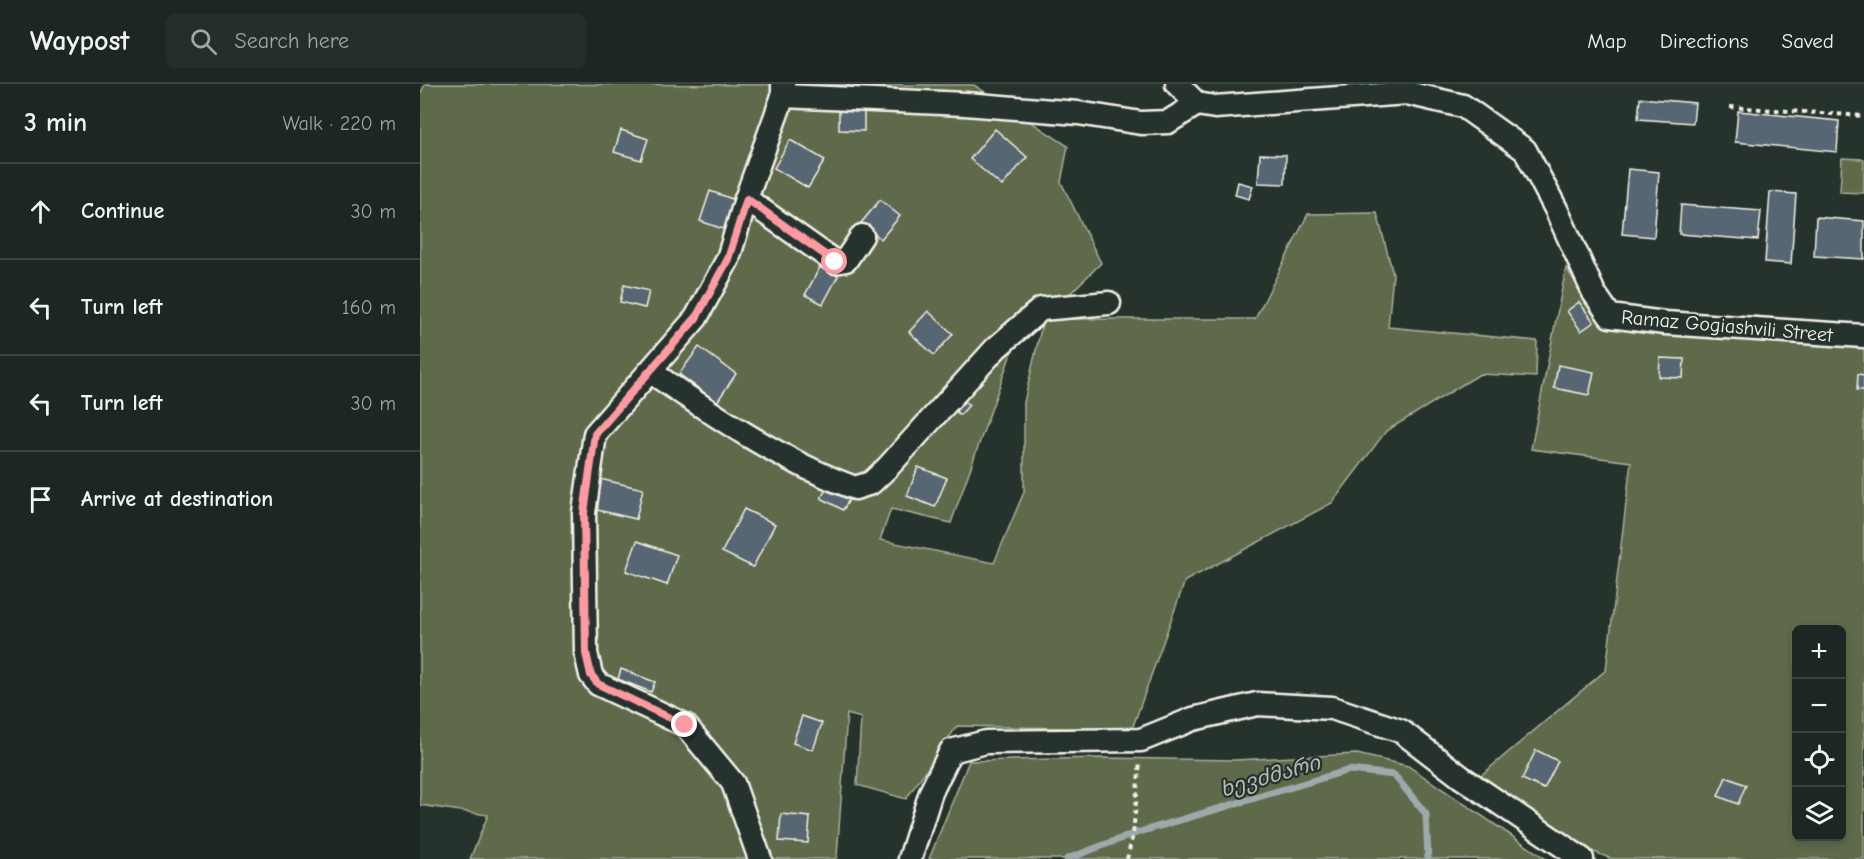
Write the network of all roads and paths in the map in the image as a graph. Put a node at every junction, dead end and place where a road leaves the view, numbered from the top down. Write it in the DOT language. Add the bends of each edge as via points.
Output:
graph roads {
  1 [pos="1178,84"];
  2 [pos="783,90"];
  3 [pos="1197,104"];
  4 [pos="1730,107"];
  5 [pos="1864,116"];
  6 [pos="747,199"];
  7 [pos="862,236"];
  8 [pos="1109,303"];
  9 [pos="1864,336"];
  10 [pos="651,372"];
  11 [pos="1141,740"];
  12 [pos="760,859"];
  13 [pos="910,859"];
  14 [pos="1127,859"];
  15 [pos="1582,859"];
  1 -- 3 [label="street"];
  2 -- 3 [label="street" via="1078,113 1141,123 1168,122"];
  2 -- 6 [label="street"];
  3 -- 9 [label="street, Ramaz Gogiashvili Street" via="1215,107 1407,93 1463,106 1525,150 1594,293 1610,316"];
  4 -- 5 [label="path"];
  6 -- 7 [label="street" via="835,262 846,260"];
  6 -- 10 [label="street" via="728,259 696,318"];
  8 -- 10 [label="street" via="1041,309 996,348 888,467 871,483 855,488 798,463 720,419"];
  10 -- 12 [label="street" via="595,434 584,513 586,653 591,675 598,684 685,725 733,783"];
  11 -- 13 [label="street" via="986,742 951,751 931,792"];
  11 -- 14 [label="path" via="1133,834"];
  11 -- 15 [label="street" via="1193,719 1257,704 1332,708 1401,731"];
}
